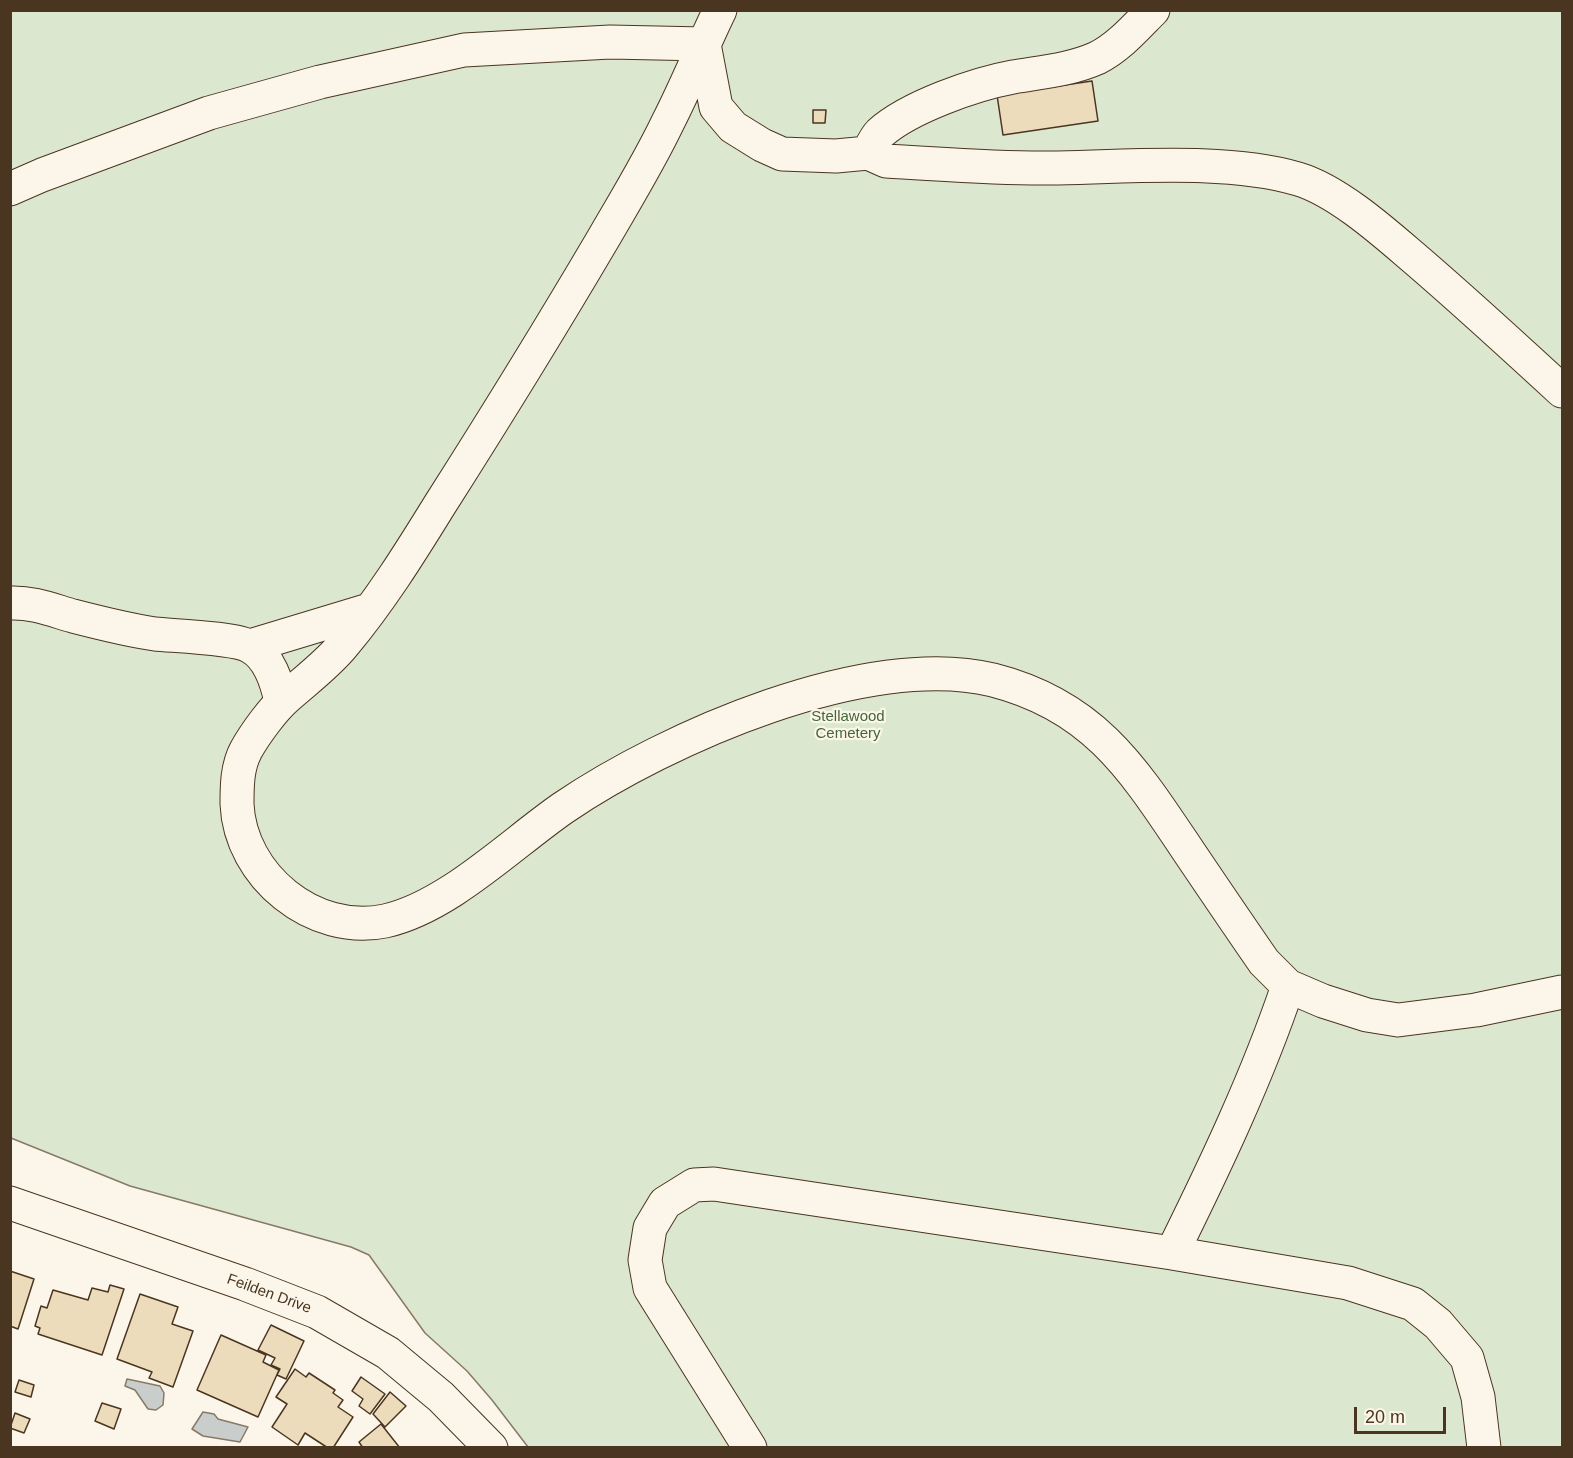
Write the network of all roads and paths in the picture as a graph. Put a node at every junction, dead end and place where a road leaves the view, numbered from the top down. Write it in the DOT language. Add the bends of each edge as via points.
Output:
graph roads {
  1 [pos="720,10"];
  2 [pos="1153,10"];
  3 [pos="704,44"];
  4 [pos="868,153"];
  5 [pos="10,189"];
  6 [pos="1563,391"];
  7 [pos="16,600"];
  8 [pos="369,610"];
  9 [pos="250,646"];
  10 [pos="281,702"];
  11 [pos="1288,986"];
  12 [pos="1563,992"];
  13 [pos="10,1203"];
  14 [pos="1172,1253"];
  15 [pos="491,1448"];
  16 [pos="750,1448"];
  17 [pos="1484,1448"];
  1 -- 3 [label="street"];
  2 -- 4 [label="street" via="1099,57 1068,69 1013,77 949,96 909,114 879,134"];
  3 -- 4 [label="street" via="716,107 733,127 782,154"];
  3 -- 5 [label="street" via="610,42 464,50 209,112"];
  3 -- 8 [label="street" via="668,123 580,278 396,574"];
  4 -- 6 [label="street" via="886,161 931,164 1042,168 1199,166 1299,179 1373,223"];
  7 -- 9 [label="street" via="152,633"];
  8 -- 9 [label="street"];
  8 -- 10 [label="street" via="343,646"];
  9 -- 10 [label="street" via="272,671"];
  10 -- 11 [label="street" via="247,748 239,768 238,820 246,844 264,874 309,911 342,921 367,923 416,911 608,780 751,712 839,686 885,678 940,674 988,679 1037,694 1074,714 1124,759 1264,962"];
  11 -- 12 [label="street" via="1367,1015 1398,1020 1486,1009"];
  11 -- 14 [label="street" via="1261,1061"];
  13 -- 15 [label="street, Feilden Drive" via="317,1312 388,1353 441,1397"];
  14 -- 16 [label="street" via="714,1184 694,1185 665,1203 650,1228 645,1260 650,1288"];
  14 -- 17 [label="street" via="1348,1283 1413,1304 1438,1324 1467,1358 1478,1397"];
}
